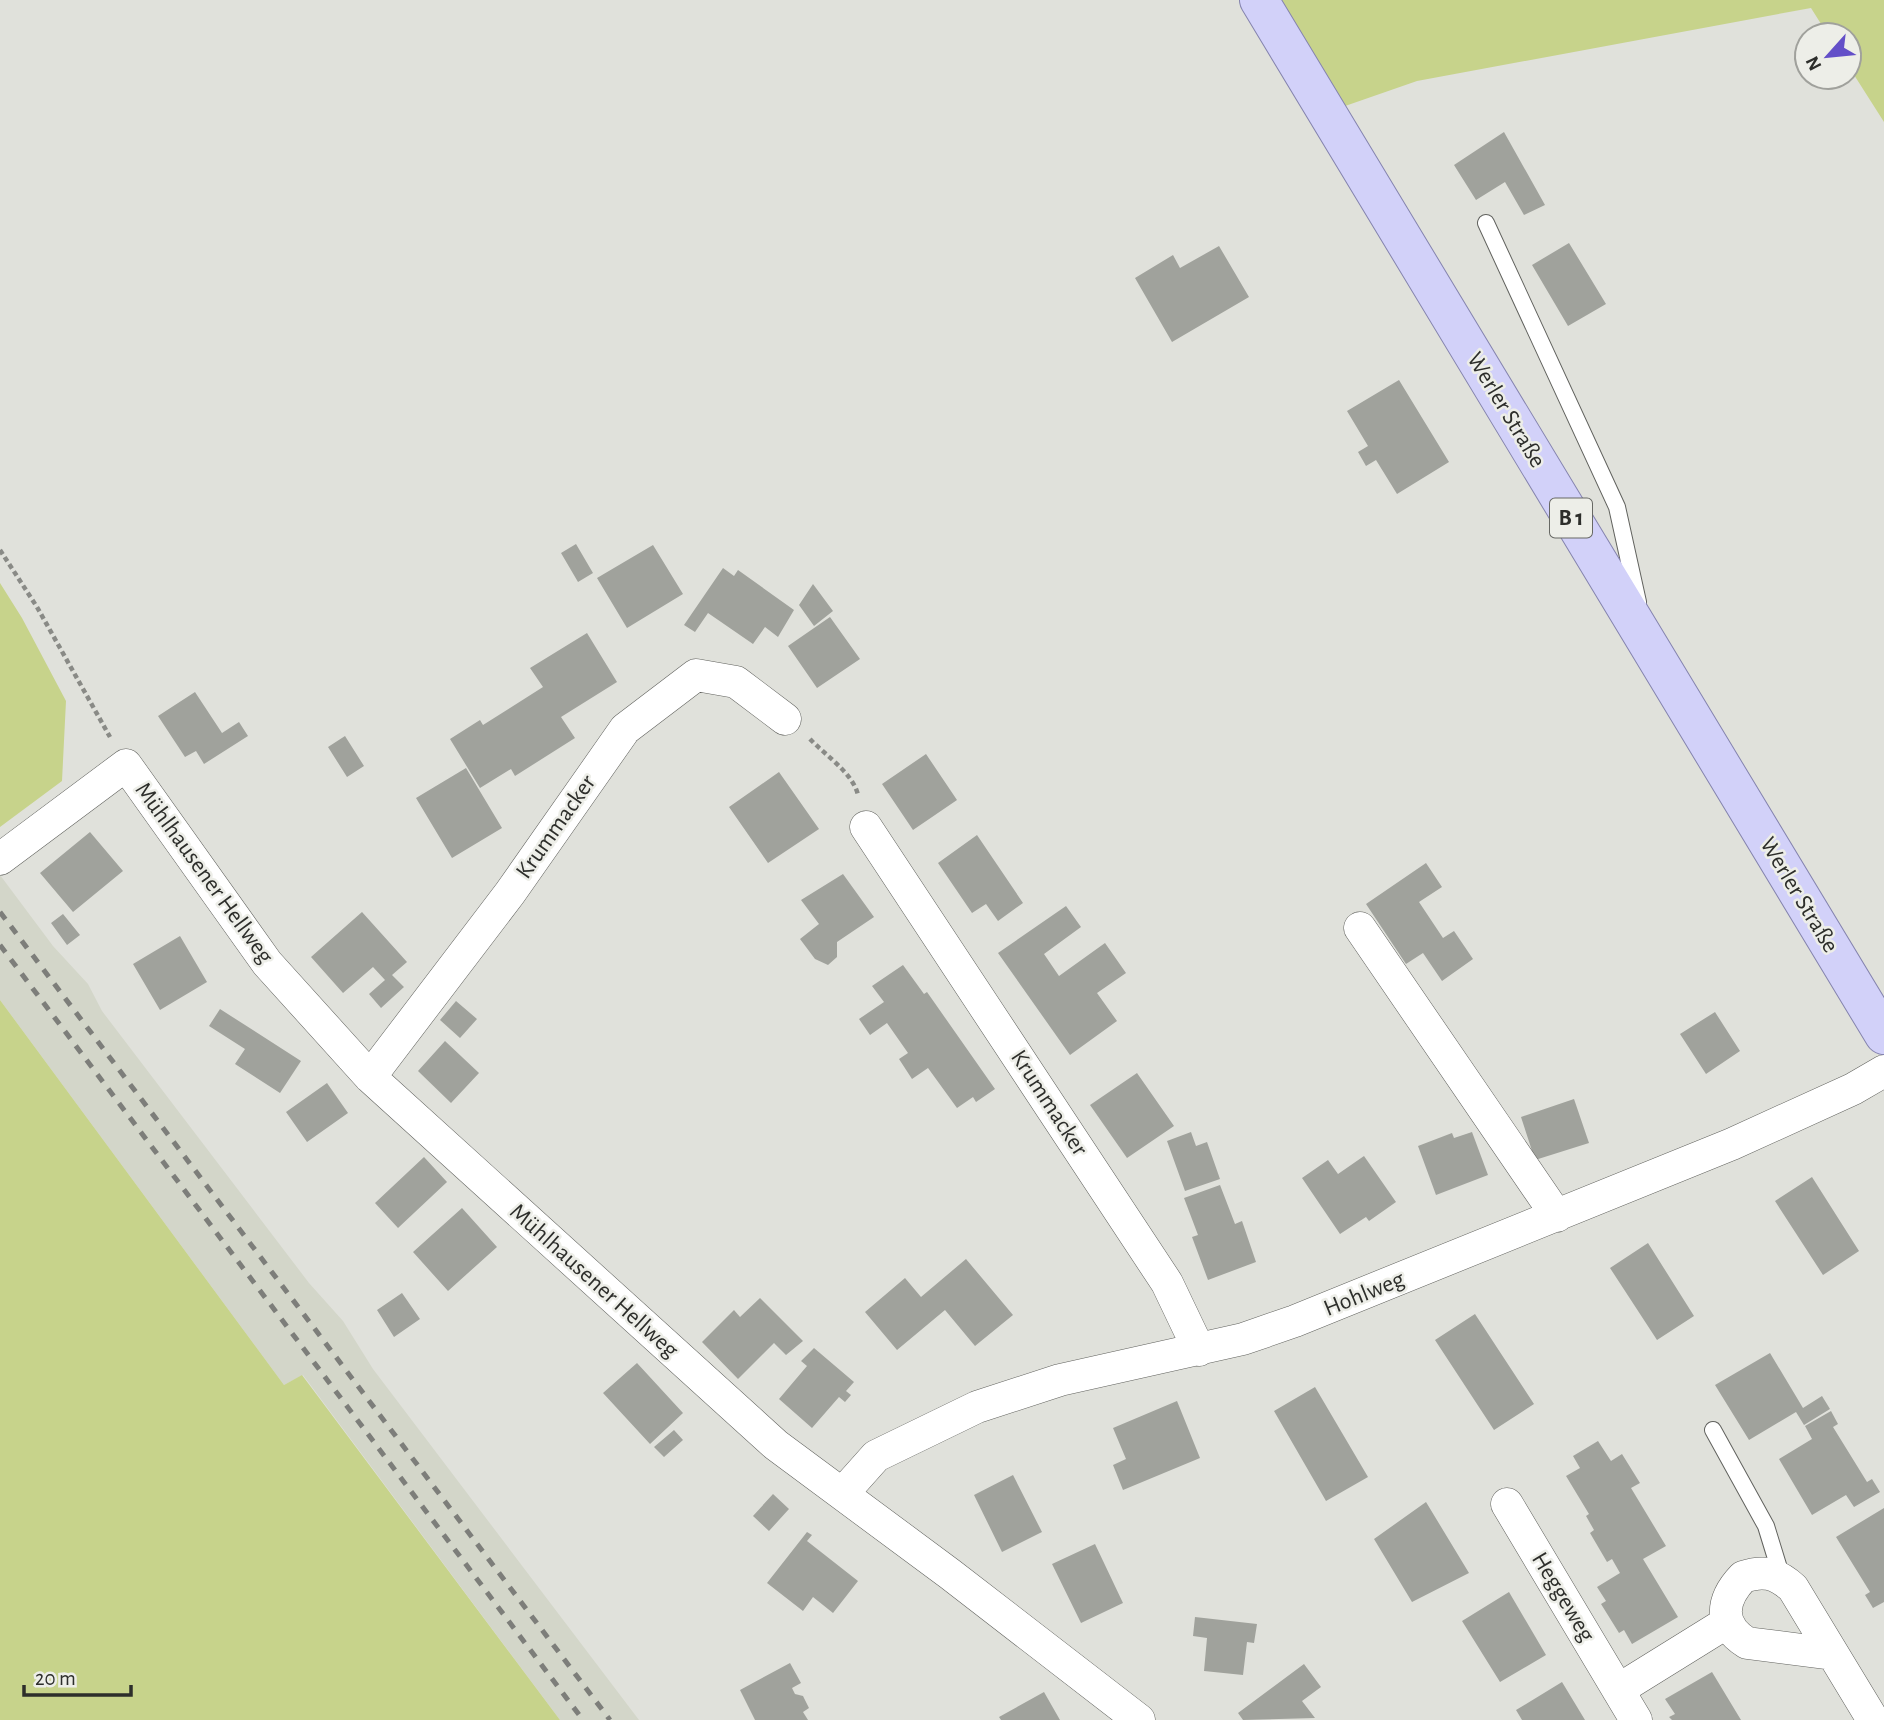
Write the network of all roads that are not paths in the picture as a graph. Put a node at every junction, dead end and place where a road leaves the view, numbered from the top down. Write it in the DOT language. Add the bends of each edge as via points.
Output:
graph roads {
  1 [pos="1259,0"];
  2 [pos="1486,223"];
  3 [pos="1647,645"];
  4 [pos="785,719"];
  5 [pos="866,827"];
  6 [pos="0,859"];
  7 [pos="1360,928"];
  8 [pos="1884,1035"];
  9 [pos="1884,1071"];
  10 [pos="370,1077"];
  11 [pos="1557,1216"];
  12 [pos="1199,1350"];
  13 [pos="1713,1430"];
  14 [pos="843,1493"];
  15 [pos="1507,1503"];
  16 [pos="1782,1578"];
  17 [pos="1726,1623"];
  18 [pos="1833,1654"];
  19 [pos="1618,1690"];
  20 [pos="1139,1720"];
  21 [pos="1636,1720"];
  22 [pos="1873,1720"];
  1 -- 3 [label="main road, Werler Straße / B 1"];
  2 -- 3 [label="lane" via="1617,507"];
  3 -- 8 [label="main road, Werler Straße / B 1"];
  4 -- 10 [label="street, Krummacker" via="737,682 696,675 625,729 510,893"];
  5 -- 12 [label="street, Krummacker" via="1167,1283"];
  6 -- 10 [label="street, Mühlhausener Hellweg" via="126,765 267,963"];
  7 -- 11 [label="street"];
  9 -- 11 [label="street, Hohlweg" via="1732,1144"];
  10 -- 14 [label="street, Mühlhausener Hellweg" via="776,1445"];
  11 -- 12 [label="street, Hohlweg" via="1295,1321"];
  12 -- 14 [label="street, Hohlweg" via="1060,1380 977,1407 876,1456"];
  13 -- 16 [label="lane" via="1766,1526"];
  14 -- 20 [label="street, Mühlhausener Hellweg"];
  15 -- 19 [label="street, Heggeweg"];
  16 -- 17 [label="street" via="1769,1572 1743,1577 1727,1598"];
  16 -- 18 [label="street" via="1793,1588"];
  17 -- 18 [label="street" via="1747,1643"];
  17 -- 19 [label="street"];
  18 -- 22 [label="street"];
  19 -- 21 [label="street, Heggeweg"];
}
